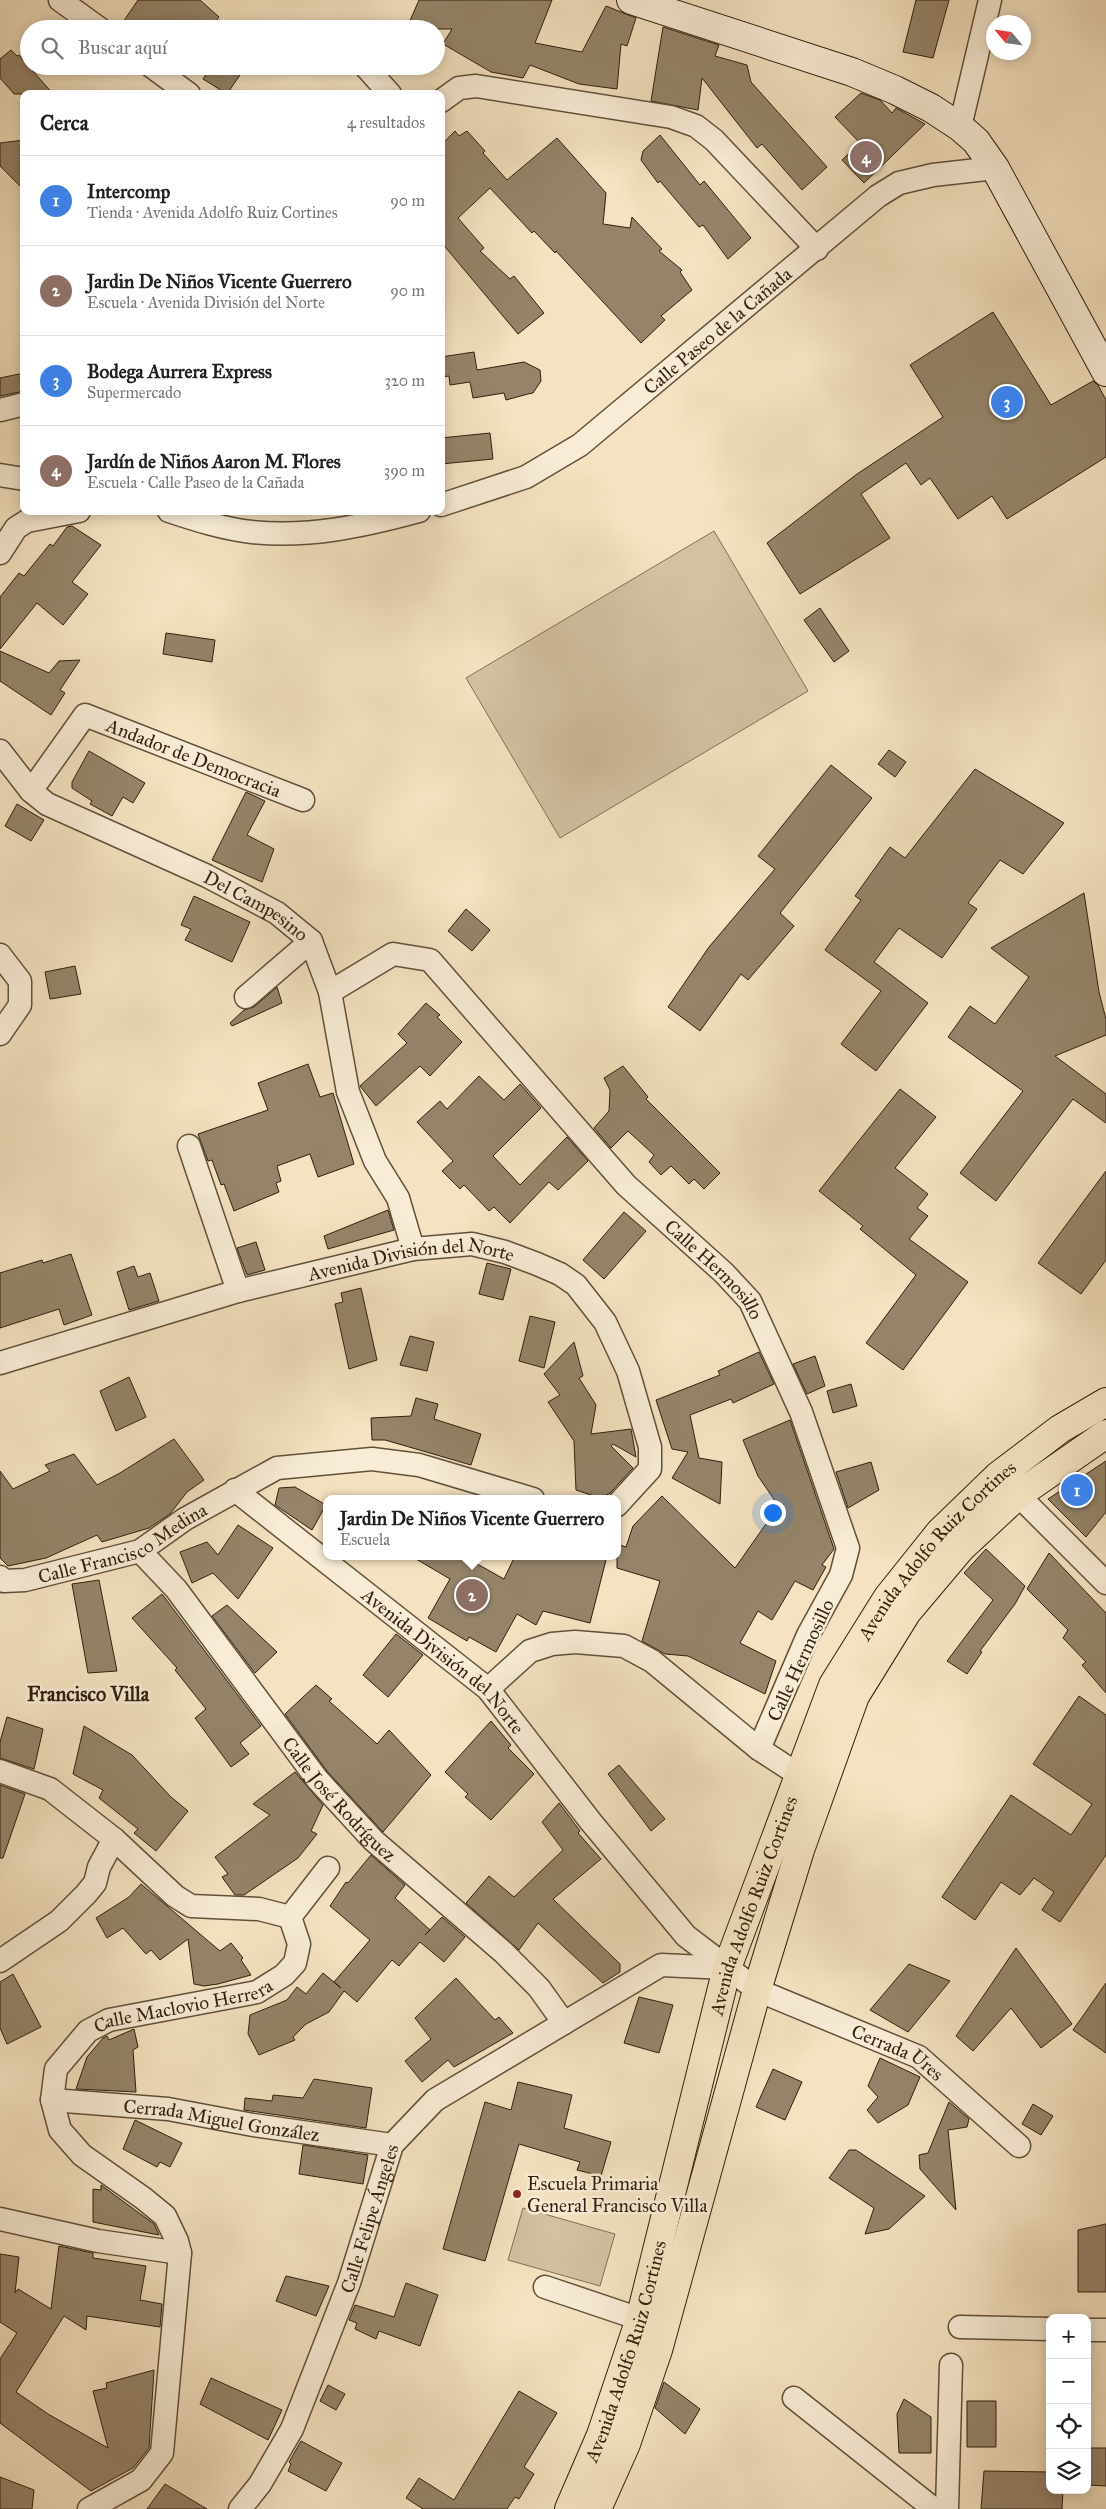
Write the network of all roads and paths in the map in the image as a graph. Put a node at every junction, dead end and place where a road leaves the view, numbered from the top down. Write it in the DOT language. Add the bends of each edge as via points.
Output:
graph roads {
  1 [pos="60,0"];
  2 [pos="631,0"];
  3 [pos="990,0"];
  4 [pos="88,20"];
  5 [pos="163,75"];
  6 [pos="373,75"];
  7 [pos="184,90"];
  8 [pos="386,90"];
  9 [pos="445,98"];
  10 [pos="960,127"];
  11 [pos="995,168"];
  12 [pos="817,249"];
  13 [pos="1106,372"];
  14 [pos="20,405"];
  15 [pos="0,410"];
  16 [pos="0,474"];
  17 [pos="20,478"];
  18 [pos="445,504"];
  19 [pos="58,515"];
  20 [pos="183,515"];
  21 [pos="404,515"];
  22 [pos="0,553"];
  23 [pos="0,751"];
  24 [pos="31,791"];
  25 [pos="303,800"];
  26 [pos="311,941"];
  27 [pos="0,955"];
  28 [pos="330,992"];
  29 [pos="246,996"];
  30 [pos="0,1034"];
  31 [pos="189,1146"];
  32 [pos="413,1249"];
  33 [pos="238,1291"];
  34 [pos="0,1363"];
  35 [pos="1106,1402"];
  36 [pos="1106,1434"];
  37 [pos="235,1490"];
  38 [pos="520,1495"];
  39 [pos="1018,1495"];
  40 [pos="621,1501"];
  41 [pos="140,1551"];
  42 [pos="323,1559"];
  43 [pos="324,1560"];
  44 [pos="2,1579"];
  45 [pos="1106,1583"];
  46 [pos="488,1689"];
  47 [pos="760,1748"];
  48 [pos="0,1771"];
  49 [pos="799,1775"];
  50 [pos="114,1839"];
  51 [pos="773,1843"];
  52 [pos="800,1850"];
  53 [pos="328,1868"];
  54 [pos="290,1917"];
  55 [pos="0,1962"];
  56 [pos="727,1968"];
  57 [pos="757,1990"];
  58 [pos="564,2023"];
  59 [pos="52,2100"];
  60 [pos="392,2145"];
  61 [pos="1020,2146"];
  62 [pos="0,2219"];
  63 [pos="180,2253"];
  64 [pos="545,2288"];
  65 [pos="640,2319"];
  66 [pos="960,2327"];
  67 [pos="1046,2329"];
  68 [pos="1091,2330"];
  69 [pos="1106,2330"];
  70 [pos="951,2365"];
  71 [pos="794,2398"];
  72 [pos="934,2508"];
  73 [pos="89,2509"];
  74 [pos="240,2509"];
  75 [pos="569,2509"];
  76 [pos="597,2509"];
  1 -- 4 [label="street"];
  2 -- 10 [label="street" via="852,72 931,108"];
  3 -- 10 [label="street"];
  5 -- 7 [label="street"];
  6 -- 8 [label="street"];
  9 -- 12 [label="street" via="458,88 476,86 672,117 696,126 714,140"];
  10 -- 11 [label="street" via="976,141"];
  11 -- 12 [label="street, Calle Paseo de la Cañada" via="933,175 899,183 878,196"];
  11 -- 13 [label="street"];
  12 -- 18 [label="street, Calle Paseo de la Cañada" via="580,445 526,477"];
  14 -- 15 [label="street"];
  16 -- 17 [label="street"];
  19 -- 22 [label="street" via="27,521 16,528"];
  20 -- 21 [label="street" via="251,532 296,534 368,525"];
  23 -- 24 [label="street, Del Campesino"];
  24 -- 25 [label="street, Andador de Democracia" via="85,715"];
  24 -- 26 [label="street, Del Campesino" via="46,804 207,876 276,913"];
  26 -- 28 [label="street, Del Campesino"];
  26 -- 29 [label="street"];
  27 -- 30 [label="street" via="20,982 20,1005"];
  28 -- 32 [label="street, Del Campesino" via="348,1092 375,1162 398,1198"];
  28 -- 47 [label="street, Calle Hermosillo" via="393,954 430,960 626,1185 724,1273 750,1301 801,1412 848,1548 841,1575 808,1635"];
  31 -- 33 [label="street"];
  32 -- 33 [label="street, Avenida División del Norte"];
  32 -- 40 [label="street, Avenida División del Norte" via="472,1244 537,1264 576,1285 605,1322 628,1371 650,1447 650,1469"];
  33 -- 34 [label="street, Avenida División del Norte"];
  35 -- 49 [label="main road, Avenida Adolfo Ruiz Cortines" via="1060,1429 998,1476 940,1532 888,1597 832,1685"];
  36 -- 39 [label="main road, Avenida Adolfo Ruiz Cortines"];
  37 -- 38 [label="street" via="278,1468 372,1459 419,1465"];
  37 -- 41 [label="street, Calle Francisco Medina" via="185,1519"];
  37 -- 42 [label="street, Avenida División del Norte"];
  39 -- 45 [label="street"];
  39 -- 52 [label="main road, Avenida Adolfo Ruiz Cortines" via="961,1548 907,1612 855,1696"];
  41 -- 44 [label="street, Calle Francisco Medina" via="25,1580"];
  41 -- 58 [label="street, Calle José Rodríguez" via="176,1589 317,1779 372,1840 503,1952 533,1982"];
  43 -- 46 [label="street, Avenida División del Norte"];
  46 -- 47 [label="street" via="530,1651 552,1644 575,1642 624,1646 652,1661"];
  46 -- 56 [label="street, Avenida División del Norte" via="591,1822 686,1936"];
  47 -- 49 [label="street"];
  48 -- 50 [label="street" via="50,1789"];
  49 -- 51 [label="main road, Avenida Adolfo Ruiz Cortines"];
  50 -- 54 [label="street" via="175,1896 191,1906 259,1909"];
  50 -- 55 [label="street" via="99,1867 95,1883 86,1894 59,1921"];
  51 -- 52 [label="street"];
  51 -- 56 [label="main road, Avenida Adolfo Ruiz Cortines"];
  52 -- 57 [label="main road, Avenida Adolfo Ruiz Cortines"];
  53 -- 54 [label="street"];
  54 -- 59 [label="street, Calle Maclovio Herrera" via="299,1944 296,1963 284,1975 257,1992 109,2020 88,2031 56,2069"];
  56 -- 57 [label="street, Avenida División del Norte"];
  56 -- 58 [label="street, Calle Felipe Ángeles" via="661,1965"];
  56 -- 65 [label="main road, Avenida Adolfo Ruiz Cortines"];
  57 -- 61 [label="street, Cerrada Ures" via="919,2057"];
  57 -- 76 [label="main road, Avenida Adolfo Ruiz Cortines" via="658,2350 626,2444"];
  58 -- 60 [label="street, Calle Felipe Ángeles" via="435,2100"];
  59 -- 60 [label="street, Cerrada Miguel González" via="168,2109"];
  59 -- 63 [label="street, Calle Maclovio Herrera" via="60,2130 82,2156 165,2216"];
  60 -- 74 [label="street, Calle Felipe Ángeles" via="349,2283 292,2428 260,2484"];
  62 -- 63 [label="street"];
  63 -- 73 [label="street, Calle Maclovio Herrera" via="162,2453 141,2480"];
  64 -- 65 [label="street"];
  65 -- 75 [label="main road, Avenida Adolfo Ruiz Cortines" via="601,2435"];
  66 -- 67 [label="street"];
  68 -- 69 [label="street"];
  70 -- 72 [label="street"];
  71 -- 72 [label="street"];
}
